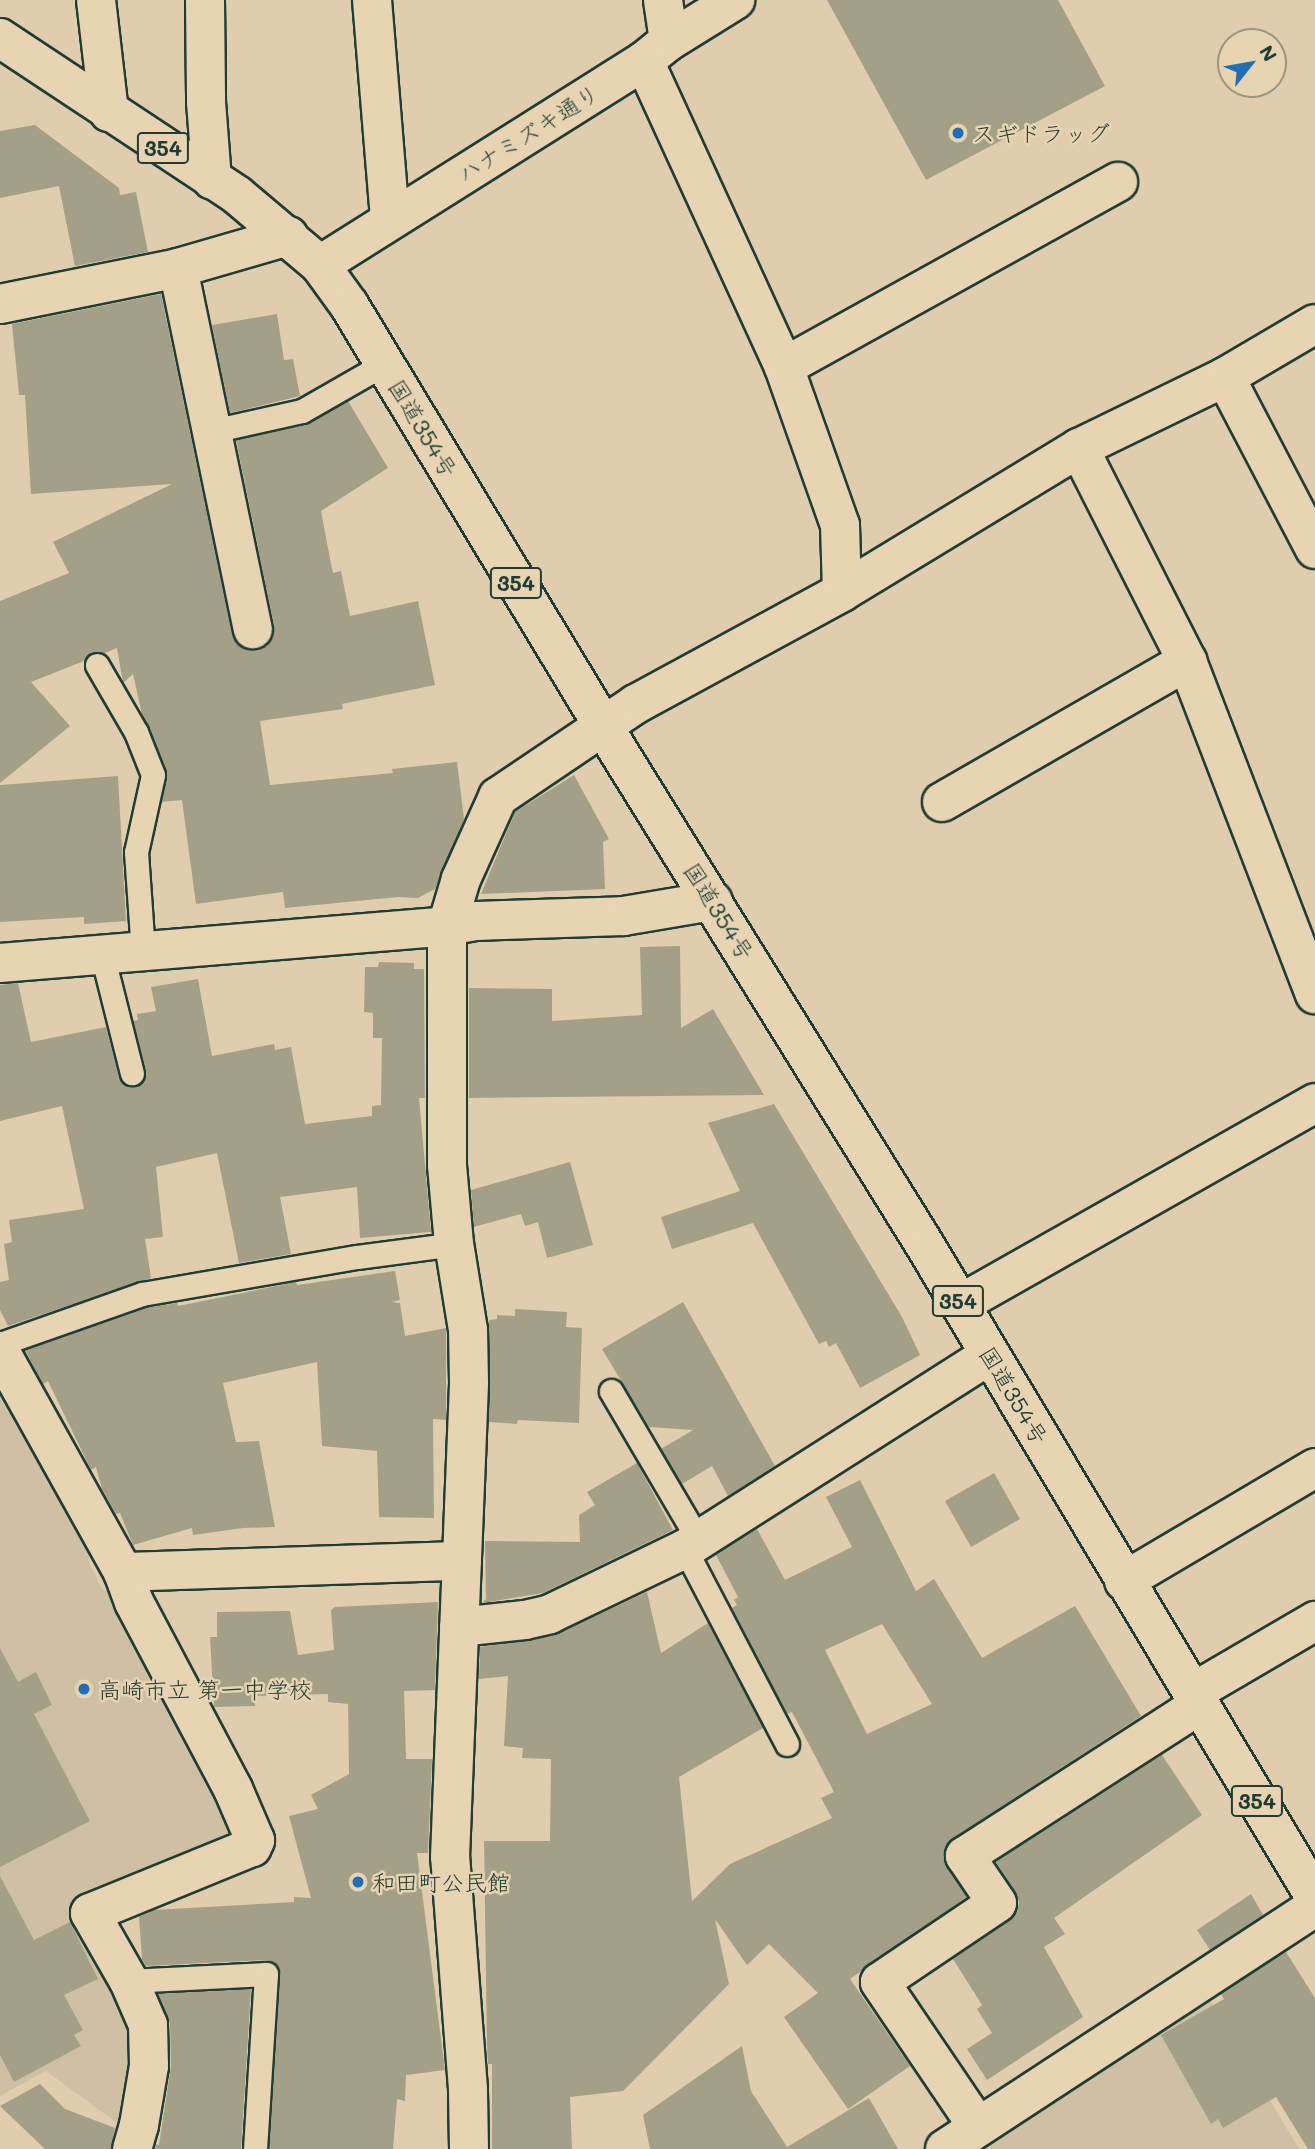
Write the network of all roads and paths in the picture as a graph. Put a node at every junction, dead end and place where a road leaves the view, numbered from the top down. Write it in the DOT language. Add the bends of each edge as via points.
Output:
graph roads {
  1 [pos="96,0"];
  2 [pos="205,0"];
  3 [pos="372,0"];
  4 [pos="663,0"];
  5 [pos="734,0"];
  6 [pos="0,38"];
  7 [pos="657,51"];
  8 [pos="109,112"];
  9 [pos="212,180"];
  10 [pos="1118,182"];
  11 [pos="390,219"];
  12 [pos="288,236"];
  13 [pos="320,265"];
  14 [pos="178,268"];
  15 [pos="0,304"];
  16 [pos="1315,324"];
  17 [pos="384,363"];
  18 [pos="784,367"];
  19 [pos="1225,377"];
  20 [pos="212,431"];
  21 [pos="1079,448"];
  22 [pos="1315,549"];
  23 [pos="842,592"];
  24 [pos="253,628"];
  25 [pos="1188,661"];
  26 [pos="97,664"];
  27 [pos="604,725"];
  28 [pos="942,802"];
  29 [pos="713,901"];
  30 [pos="447,926"];
  31 [pos="143,951"];
  32 [pos="102,954"];
  33 [pos="0,962"];
  34 [pos="1315,994"];
  35 [pos="132,1073"];
  36 [pos="1315,1102"];
  37 [pos="454,1244"];
  38 [pos="960,1304"];
  39 [pos="0,1344"];
  40 [pos="0,1351"];
  41 [pos="990,1355"];
  42 [pos="611,1391"];
  43 [pos="1315,1468"];
  44 [pos="692,1545"];
  45 [pos="462,1561"];
  46 [pos="123,1572"];
  47 [pos="1124,1581"];
  48 [pos="1315,1621"];
  49 [pos="459,1627"];
  50 [pos="1196,1699"];
  51 [pos="787,1744"];
  52 [pos="1315,1898"];
  53 [pos="1315,1907"];
  54 [pos="129,1981"];
  55 [pos="978,2127"];
  56 [pos="132,2149"];
  57 [pos="255,2149"];
  58 [pos="469,2149"];
  59 [pos="945,2149"];
  1 -- 8 [label="main road"];
  2 -- 9 [label="main road"];
  3 -- 11 [label="main road"];
  4 -- 7 [label="main road"];
  5 -- 7 [label="main road, ハナミズキ通り"];
  6 -- 8 [label="main road, 国道354号 / 354"];
  7 -- 11 [label="main road, ハナミズキ通り"];
  7 -- 18 [label="main road"];
  8 -- 9 [label="main road, 国道354号 / 354"];
  9 -- 12 [label="main road, 国道354号 / 354"];
  10 -- 18 [label="main road"];
  11 -- 13 [label="main road, ハナミズキ通り"];
  12 -- 13 [label="main road, 国道354号 / 354"];
  12 -- 14 [label="main road"];
  13 -- 17 [label="main road, 国道354号 / 354"];
  14 -- 15 [label="main road"];
  14 -- 20 [label="main road"];
  16 -- 19 [label="main road"];
  17 -- 20 [label="lane" via="302,411"];
  17 -- 27 [label="main road, 国道354号 / 354"];
  18 -- 23 [label="main road" via="840,525"];
  19 -- 21 [label="main road"];
  19 -- 22 [label="main road"];
  20 -- 24 [label="main road"];
  21 -- 23 [label="main road"];
  21 -- 25 [label="main road"];
  23 -- 27 [label="main road"];
  25 -- 28 [label="main road"];
  25 -- 34 [label="main road"];
  26 -- 31 [label="lane" via="136,732 153,775 136,852"];
  27 -- 29 [label="main road, 国道354号 / 354"];
  27 -- 30 [label="main road" via="498,797 461,879"];
  29 -- 30 [label="main road" via="623,916"];
  29 -- 38 [label="main road, 国道354号 / 354"];
  30 -- 31 [label="main road"];
  30 -- 37 [label="main road" via="447,1165"];
  31 -- 32 [label="main road"];
  32 -- 33 [label="main road"];
  32 -- 35 [label="lane"];
  36 -- 38 [label="main road"];
  37 -- 39 [label="lane" via="142,1294"];
  37 -- 45 [label="main road" via="469,1356"];
  38 -- 41 [label="main road, 国道354号 / 354"];
  40 -- 46 [label="main road"];
  41 -- 44 [label="main road"];
  41 -- 47 [label="main road, 国道354号 / 354"];
  42 -- 44 [label="lane"];
  43 -- 47 [label="main road"];
  44 -- 49 [label="main road" via="550,1614"];
  44 -- 51 [label="lane"];
  45 -- 46 [label="main road"];
  45 -- 49 [label="main road"];
  46 -- 54 [label="main road" via="255,1840 252,1847 90,1913"];
  47 -- 50 [label="main road, 国道354号 / 354"];
  48 -- 50 [label="main road"];
  49 -- 58 [label="main road" via="450,1857"];
  50 -- 52 [label="main road, 国道354号 / 354"];
  50 -- 55 [label="main road" via="965,1856 997,1903 880,1982"];
  53 -- 55 [label="main road"];
  54 -- 56 [label="main road" via="148,2025 149,2066"];
  54 -- 57 [label="lane" via="266,1974"];
  55 -- 59 [label="main road"];
}
